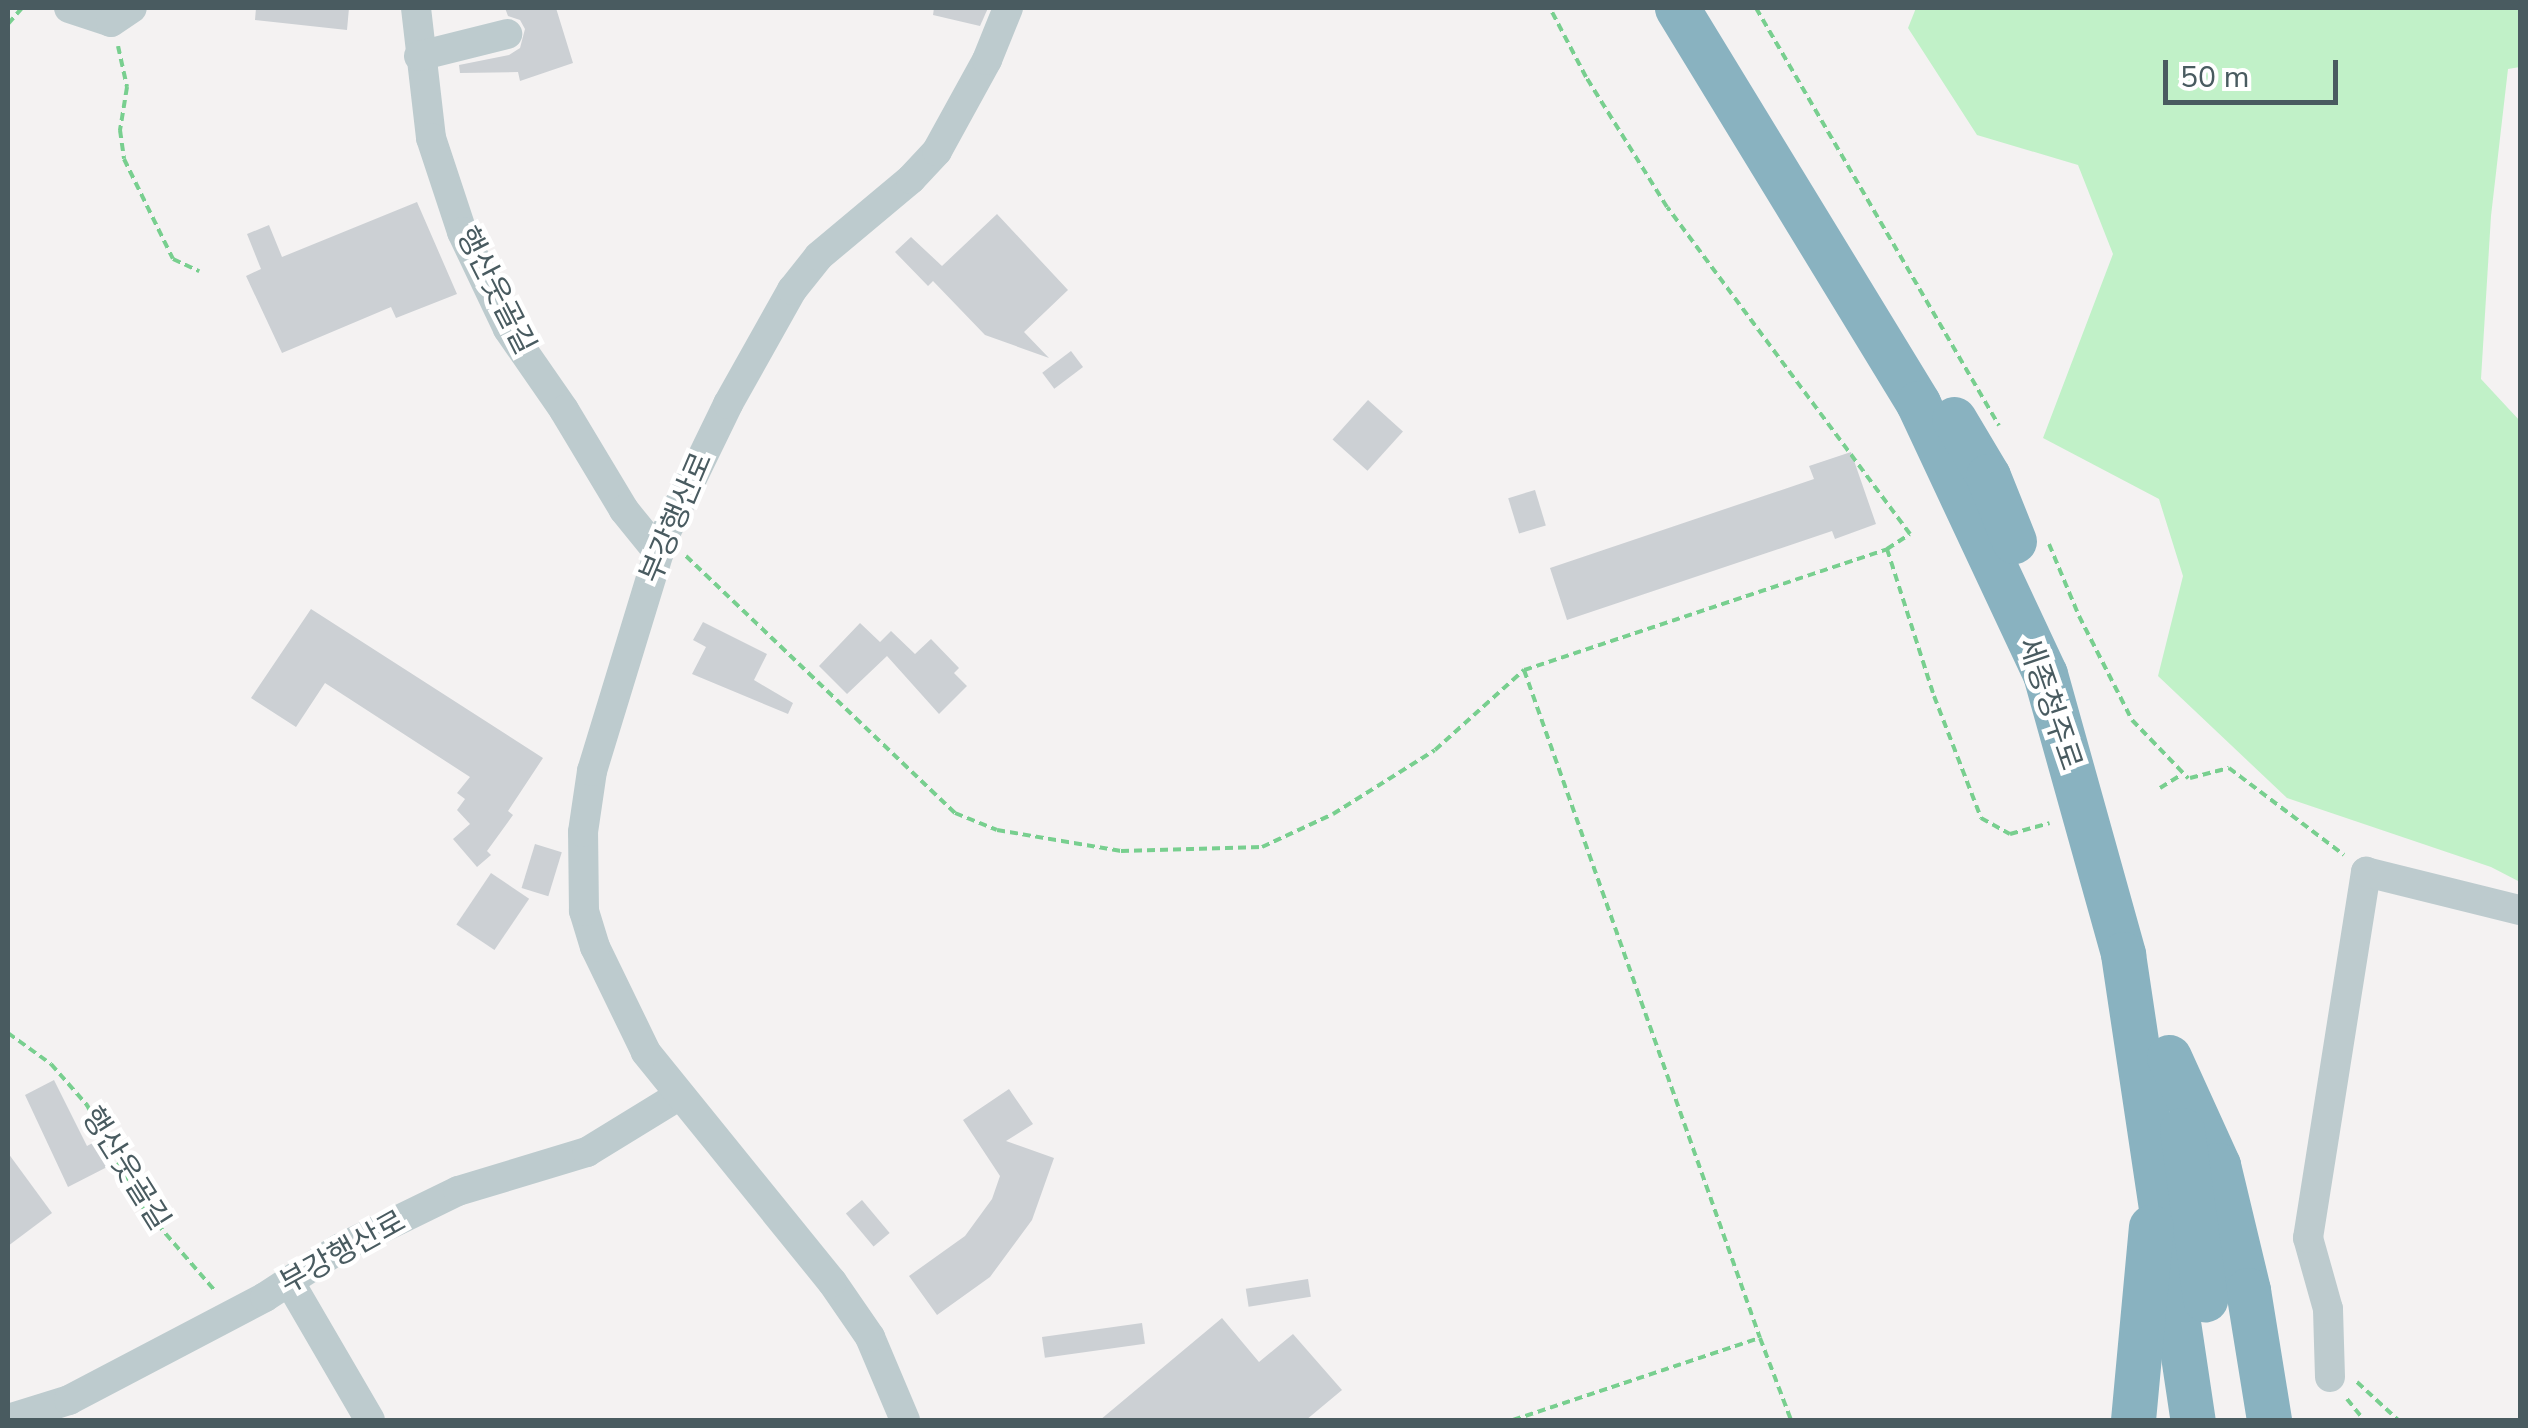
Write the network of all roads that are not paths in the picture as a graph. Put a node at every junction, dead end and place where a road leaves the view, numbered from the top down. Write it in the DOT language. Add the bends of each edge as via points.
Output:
graph roads {
  1 [pos="69,8"];
  2 [pos="416,8"];
  3 [pos="1008,8"];
  4 [pos="1677,8"];
  5 [pos="1709,8"];
  6 [pos="121,15"];
  7 [pos="507,34"];
  8 [pos="419,56"];
  9 [pos="662,544"];
  10 [pos="2520,910"];
  11 [pos="2169,1057"];
  12 [pos="680,1095"];
  13 [pos="2157,1171"];
  14 [pos="289,1281"];
  15 [pos="2330,1369"];
  16 [pos="8,1418"];
  17 [pos="370,1420"];
  18 [pos="906,1420"];
  19 [pos="2133,1420"];
  20 [pos="2192,1420"];
  21 [pos="2216,1420"];
  22 [pos="2269,1420"];
  1 -- 6 [label="street"];
  2 -- 8 [label="street, 행산웃골길"];
  3 -- 9 [label="street, 부강행산로" via="937,151 819,256 792,290 728,404"];
  4 -- 13 [label="highway, 세종청주로" via="1918,403 2046,674 2123,954"];
  5 -- 11 [label="highway, 세종청주로" via="1988,476 2080,706"];
  7 -- 8 [label="street"];
  8 -- 9 [label="street, 행산웃골길" via="431,138 462,232 508,328 624,510"];
  9 -- 12 [label="street, 부강행산로" via="592,771 581,878 595,946 646,1052"];
  10 -- 15 [label="street" via="2366,872 2308,1238 2328,1309"];
  11 -- 21 [label="highway, 세종청주로" via="2198,1228"];
  11 -- 22 [label="highway" via="2218,1165"];
  12 -- 14 [label="street, 부강행산로" via="588,1152 458,1191 338,1249"];
  12 -- 18 [label="street, 부강행산로" via="832,1282 870,1337"];
  13 -- 19 [label="highway"];
  13 -- 20 [label="highway, 세종청주로"];
  14 -- 16 [label="street, 부강행산로" via="69,1400"];
  14 -- 17 [label="street"];
}
